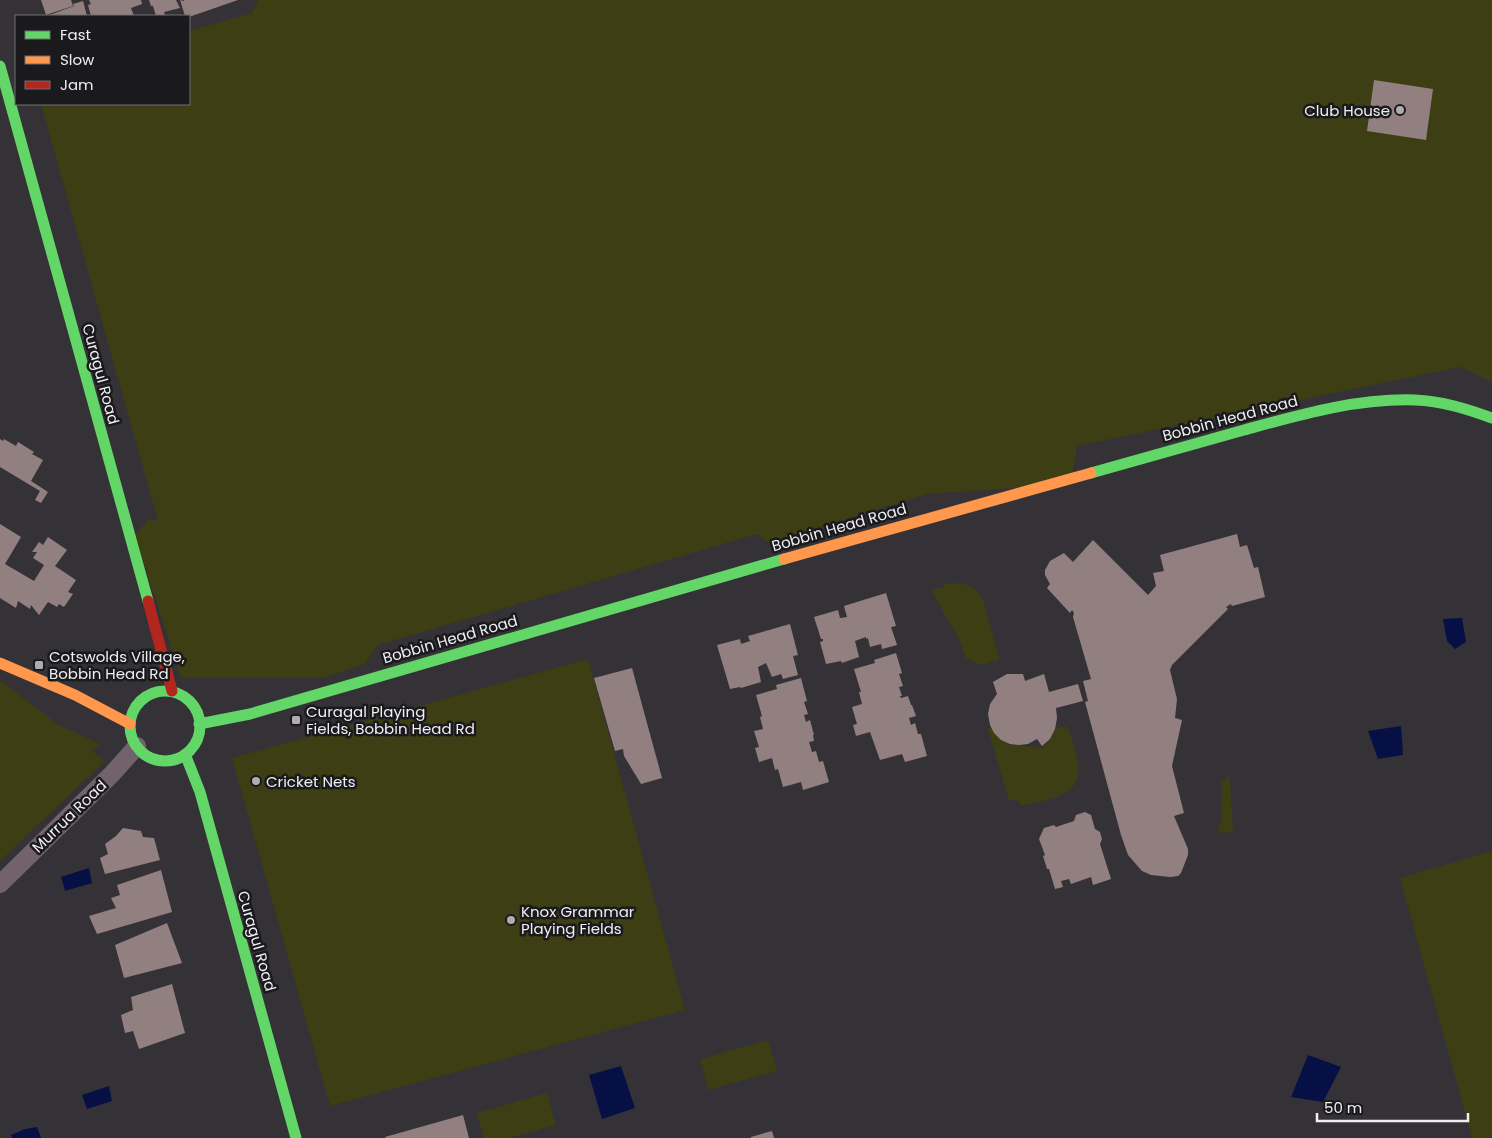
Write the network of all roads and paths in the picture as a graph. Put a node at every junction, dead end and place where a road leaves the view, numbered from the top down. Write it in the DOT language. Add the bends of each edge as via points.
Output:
graph roads {
  1 [pos="0,66"];
  2 [pos="1492,418"];
  3 [pos="0,663"];
  4 [pos="172,692"];
  5 [pos="130,724"];
  6 [pos="199,724"];
  7 [pos="137,746"];
  8 [pos="185,754"];
  9 [pos="0,884"];
  10 [pos="296,1138"];
  1 -- 4 [label="main road, Curagul Road"];
  2 -- 6 [label="main road, Bobbin Head Road" via="1444,404 1414,400 1314,410 858,537 250,714"];
  3 -- 5 [label="main road" via="75,695"];
  4 -- 5 [label="main road" via="148,695 135,708"];
  4 -- 6 [label="main road" via="191,703"];
  5 -- 7 [label="main road"];
  6 -- 8 [label="main road" via="193,746"];
  7 -- 8 [label="main road" via="144,754 160,760"];
  7 -- 9 [label="street, Murrua Road"];
  8 -- 10 [label="main road, Curagul Road" via="200,792"];
}
